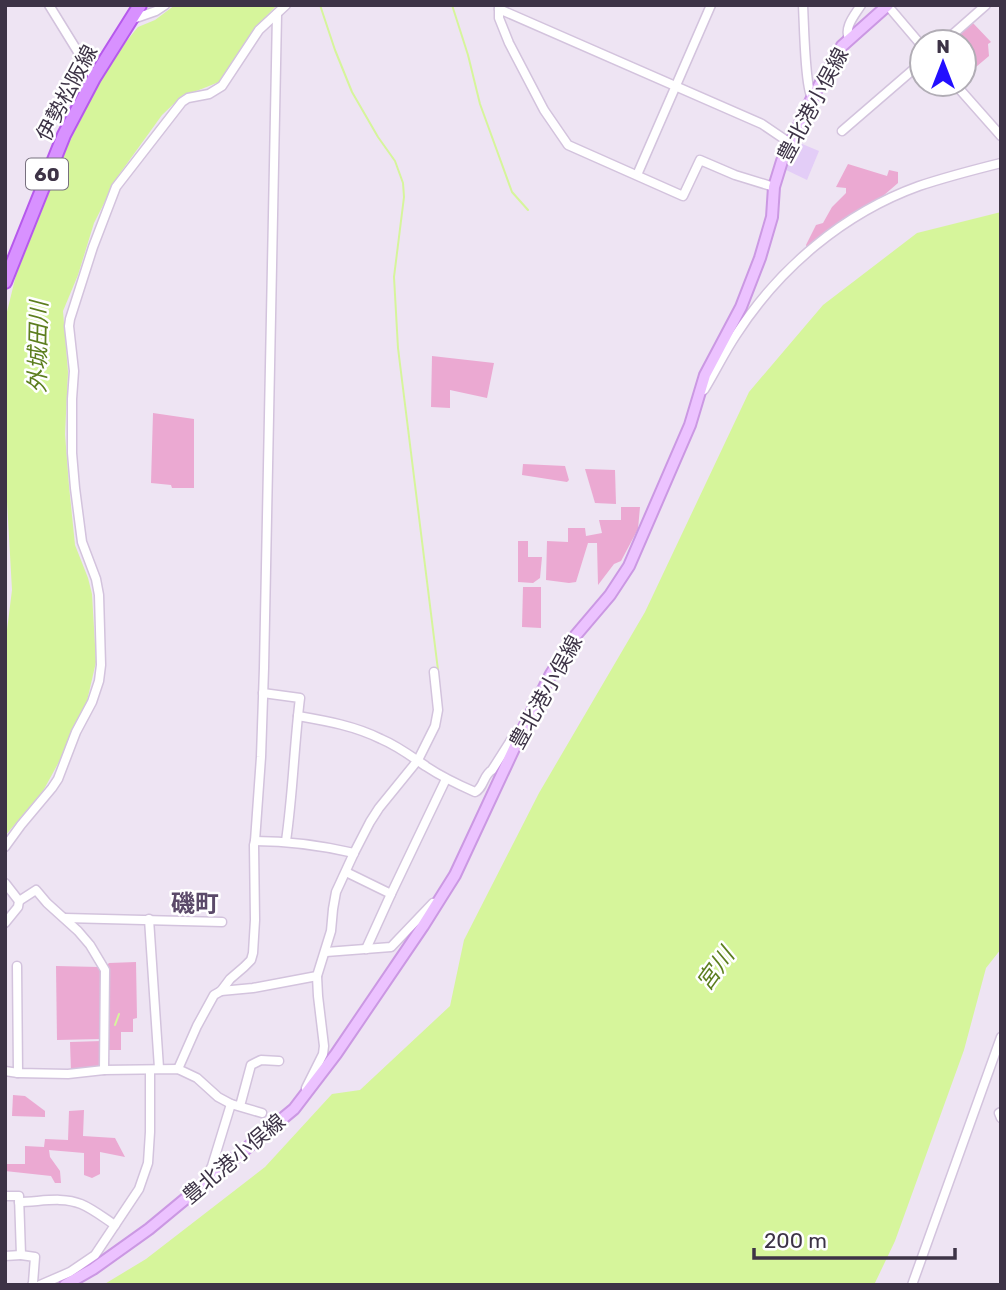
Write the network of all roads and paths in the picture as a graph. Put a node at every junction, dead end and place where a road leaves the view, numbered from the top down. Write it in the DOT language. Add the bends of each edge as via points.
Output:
graph roads {
  1 [pos="49,5"];
  2 [pos="140,5"];
  3 [pos="165,5"];
  4 [pos="286,5"];
  5 [pos="711,5"];
  6 [pos="803,5"];
  7 [pos="861,5"];
  8 [pos="986,5"];
  9 [pos="888,6"];
  10 [pos="499,7"];
  11 [pos="277,14"];
  12 [pos="133,19"];
  13 [pos="960,28"];
  14 [pos="908,30"];
  15 [pos="849,39"];
  16 [pos="908,74"];
  17 [pos="94,79"];
  18 [pos="676,86"];
  19 [pos="812,98"];
  20 [pos="967,98"];
  21 [pos="842,131"];
  22 [pos="1001,136"];
  23 [pos="790,143"];
  24 [pos="1001,163"];
  25 [pos="637,175"];
  26 [pos="774,187"];
  27 [pos="5,282"];
  28 [pos="700,397"];
  29 [pos="434,672"];
  30 [pos="263,693"];
  31 [pos="298,716"];
  32 [pos="524,727"];
  33 [pos="418,760"];
  34 [pos="446,779"];
  35 [pos="255,841"];
  36 [pos="286,841"];
  37 [pos="5,847"];
  38 [pos="354,853"];
  39 [pos="346,872"];
  40 [pos="5,883"];
  41 [pos="449,886"];
  42 [pos="391,894"];
  43 [pos="19,901"];
  44 [pos="65,918"];
  45 [pos="149,919"];
  46 [pos="222,922"];
  47 [pos="5,923"];
  48 [pos="366,949"];
  49 [pos="326,952"];
  50 [pos="17,966"];
  51 [pos="317,976"];
  52 [pos="221,991"];
  53 [pos="1001,1037"];
  54 [pos="279,1061"];
  55 [pos="154,1069"];
  56 [pos="178,1069"];
  57 [pos="104,1070"];
  58 [pos="5,1071"];
  59 [pos="18,1073"];
  60 [pos="303,1097"];
  61 [pos="236,1105"];
  62 [pos="1001,1112"];
  63 [pos="262,1113"];
  64 [pos="1001,1118"];
  65 [pos="202,1187"];
  66 [pos="5,1196"];
  67 [pos="19,1202"];
  68 [pos="115,1225"];
  69 [pos="21,1255"];
  70 [pos="5,1256"];
  71 [pos="32,1285"];
  72 [pos="40,1285"];
  73 [pos="65,1285"];
  74 [pos="912,1285"];
  1 -- 17 [label="street"];
  2 -- 12 [label="main road, 伊勢松阪線 / 60"];
  3 -- 12 [label="street"];
  4 -- 11 [label="street"];
  5 -- 18 [label="street"];
  6 -- 19 [label="street"];
  7 -- 15 [label="street" via="849,25"];
  8 -- 13 [label="street"];
  9 -- 14 [label="street"];
  9 -- 15 [label="main road, 豊北港小俣線"];
  10 -- 18 [label="street"];
  10 -- 25 [label="street" via="509,43 568,145"];
  11 -- 30 [label="street"];
  11 -- 37 [label="street" via="260,30 222,86 188,98 174,112 116,187 93,247 69,326 74,371 72,453 82,542 99,595 99,681 55,783"];
  12 -- 17 [label="main road, 伊勢松阪線 / 60"];
  15 -- 19 [label="main road, 豊北港小俣線"];
  16 -- 21 [label="street"];
  17 -- 27 [label="main road, 伊勢松阪線 / 60" via="60,141"];
  18 -- 23 [label="street" via="762,124"];
  18 -- 25 [label="street"];
  19 -- 23 [label="main road, 豊北港小俣線"];
  20 -- 22 [label="street"];
  23 -- 26 [label="main road, 豊北港小俣線"];
  24 -- 28 [label="street" via="893,197 817,244 783,275 736,333"];
  25 -- 26 [label="street" via="683,196 700,160"];
  26 -- 28 [label="main road, 豊北港小俣線" via="772,217 760,258 741,307 705,375"];
  28 -- 32 [label="main road, 豊北港小俣線" via="623,577 576,635"];
  29 -- 33 [label="street" via="437,721"];
  30 -- 31 [label="street" via="300,698"];
  30 -- 35 [label="street"];
  31 -- 33 [label="street" via="367,733"];
  31 -- 36 [label="street"];
  32 -- 34 [label="street" via="488,772 479,791"];
  32 -- 41 [label="main road, 豊北港小俣線"];
  33 -- 34 [label="street"];
  33 -- 38 [label="street" via="379,808"];
  34 -- 42 [label="street"];
  35 -- 36 [label="street"];
  35 -- 52 [label="street" via="253,953"];
  36 -- 38 [label="street"];
  38 -- 39 [label="street"];
  39 -- 42 [label="street"];
  39 -- 49 [label="street" via="336,892"];
  40 -- 43 [label="street"];
  41 -- 48 [label="street" via="391,947"];
  41 -- 60 [label="main road, 豊北港小俣線"];
  42 -- 48 [label="street"];
  43 -- 44 [label="street" via="36,890"];
  43 -- 47 [label="street"];
  44 -- 45 [label="street"];
  44 -- 57 [label="street" via="105,970"];
  45 -- 46 [label="street"];
  45 -- 55 [label="street"];
  48 -- 49 [label="street"];
  49 -- 51 [label="street"];
  50 -- 59 [label="street"];
  51 -- 52 [label="street"];
  51 -- 60 [label="street" via="324,1046"];
  52 -- 56 [label="street" via="205,1009"];
  53 -- 74 [label="street"];
  54 -- 61 [label="street" via="261,1060 251,1065"];
  55 -- 56 [label="street"];
  55 -- 57 [label="street"];
  55 -- 68 [label="street" via="148,1163 139,1189"];
  56 -- 61 [label="street"];
  57 -- 59 [label="street"];
  58 -- 59 [label="street"];
  60 -- 65 [label="main road, 豊北港小俣線"];
  61 -- 63 [label="street"];
  61 -- 65 [label="street"];
  62 -- 64 [label="street"];
  65 -- 73 [label="main road, 豊北港小俣線" via="122,1250"];
  66 -- 67 [label="street" via="19,1196"];
  67 -- 68 [label="street" via="74,1202"];
  67 -- 69 [label="street"];
  68 -- 72 [label="street" via="92,1258"];
  69 -- 70 [label="street"];
  69 -- 71 [label="street" via="35,1257"];
}
